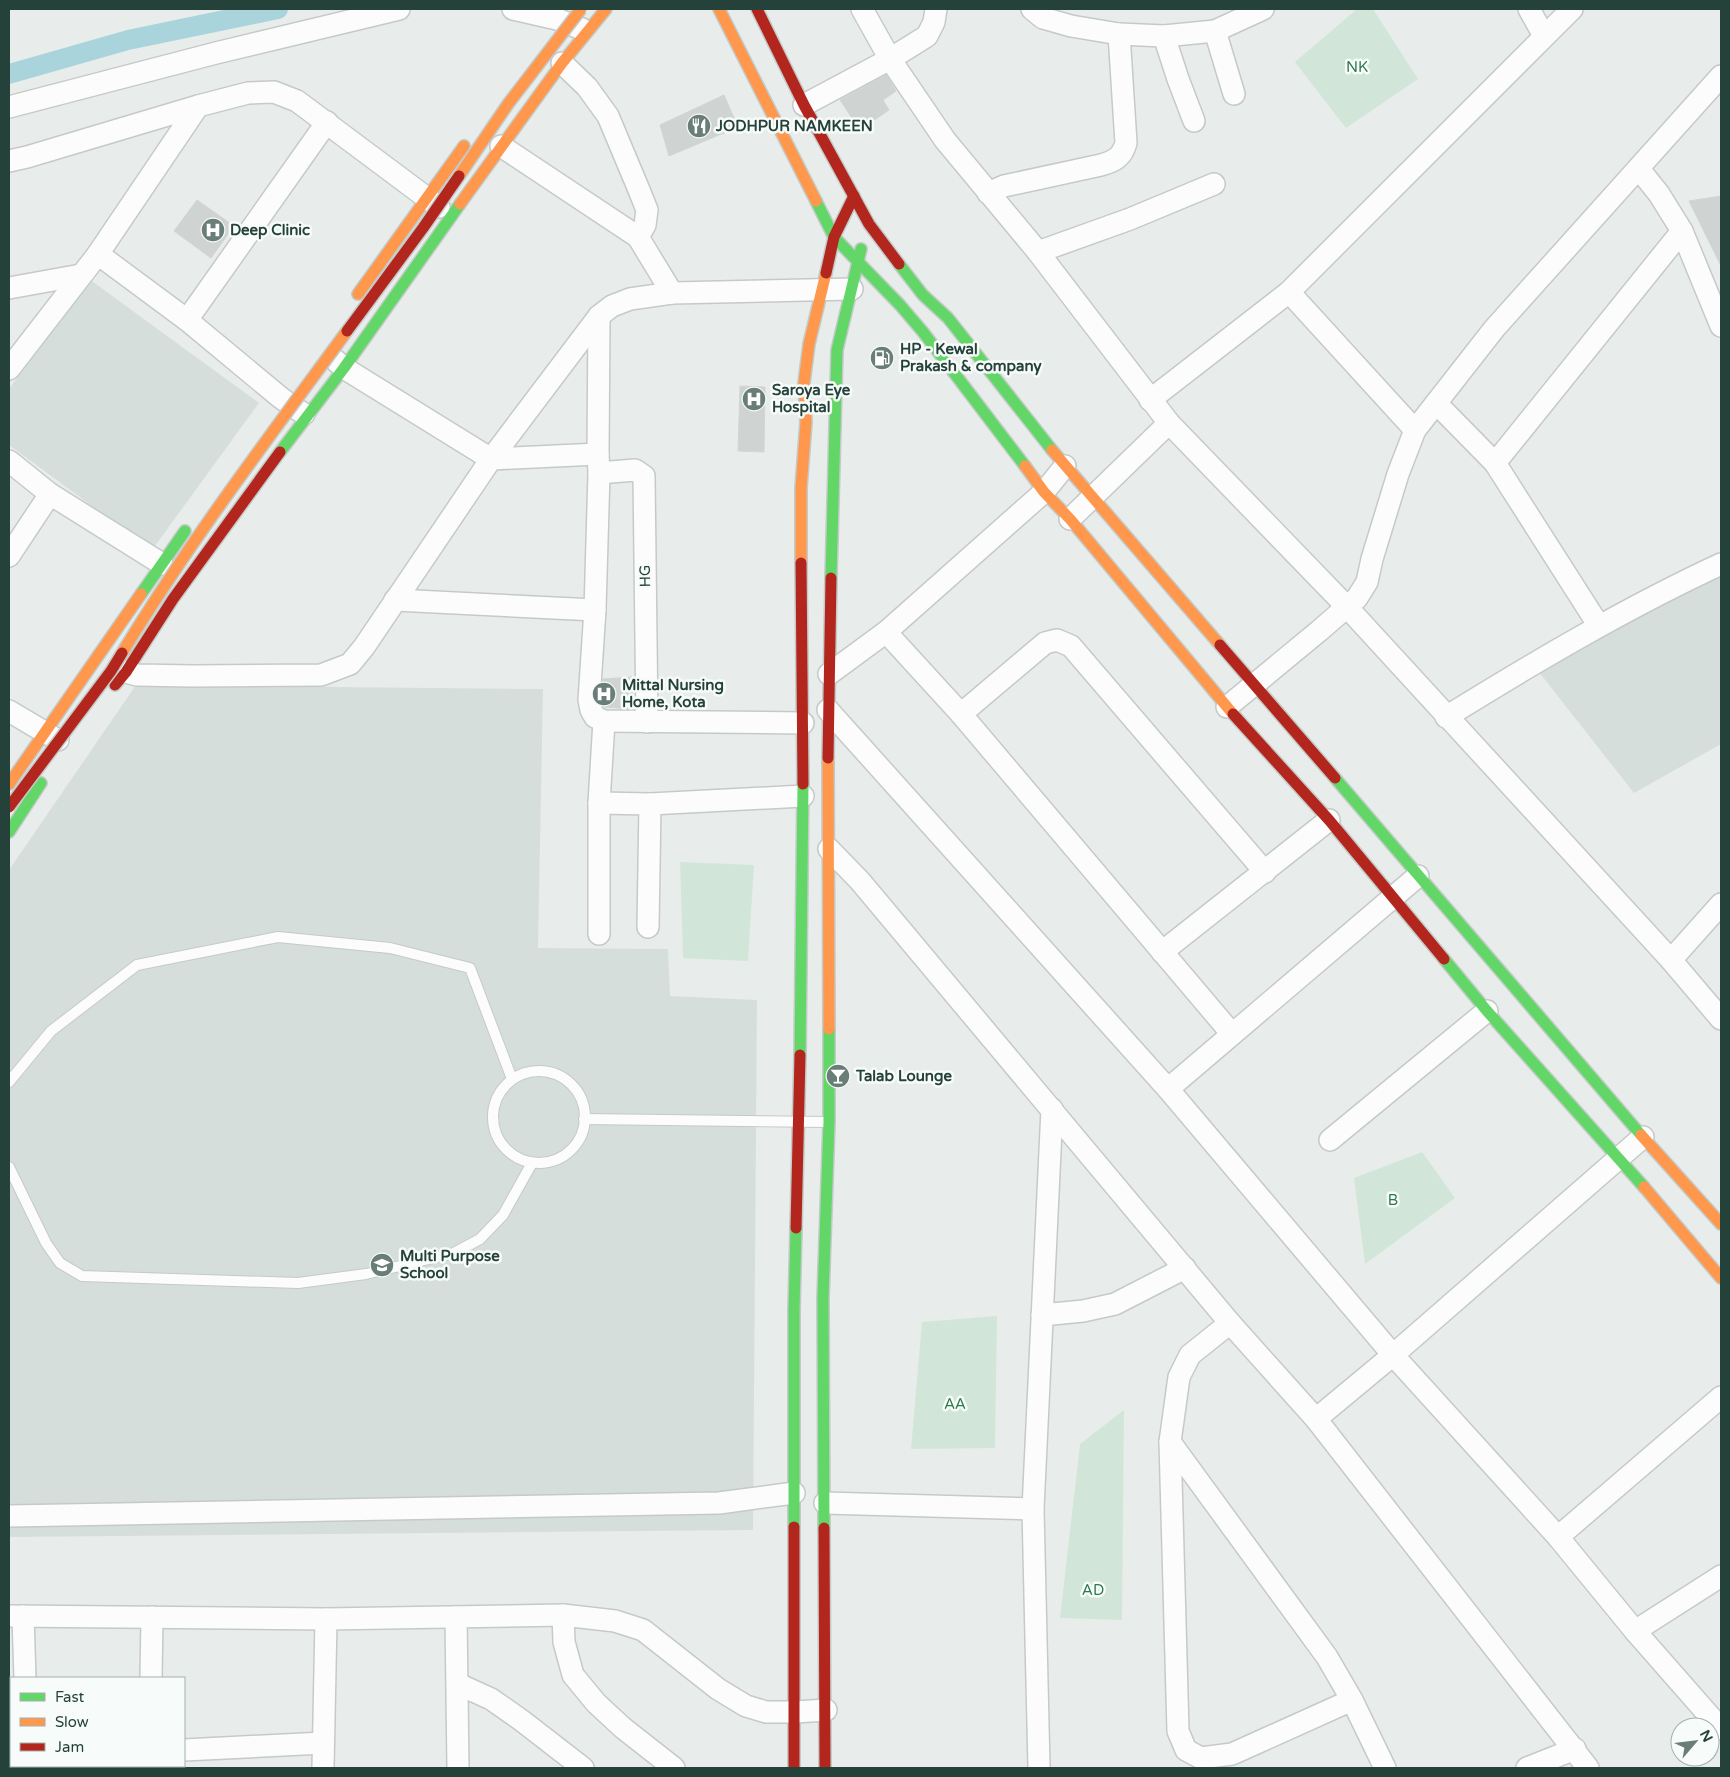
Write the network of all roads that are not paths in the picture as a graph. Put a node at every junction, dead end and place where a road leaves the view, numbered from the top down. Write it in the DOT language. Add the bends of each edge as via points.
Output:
graph roads {
  1 [pos="399,9"];
  2 [pos="513,9"];
  3 [pos="581,9"];
  4 [pos="606,9"];
  5 [pos="719,9"];
  6 [pos="757,9"];
  7 [pos="862,9"];
  8 [pos="936,9"];
  9 [pos="1032,9"];
  10 [pos="1263,9"];
  11 [pos="1529,9"];
  12 [pos="1572,9"];
  13 [pos="558,18"];
  14 [pos="1215,31"];
  15 [pos="589,32"];
  16 [pos="1119,34"];
  17 [pos="1164,36"];
  18 [pos="1544,36"];
  19 [pos="890,59"];
  20 [pos="562,64"];
  21 [pos="517,74"];
  22 [pos="1721,76"];
  23 [pos="1234,94"];
  24 [pos="804,105"];
  25 [pos="9,106"];
  26 [pos="198,106"];
  27 [pos="488,112"];
  28 [pos="1194,120"];
  29 [pos="327,122"];
  30 [pos="471,136"];
  31 [pos="501,146"];
  32 [pos="9,161"];
  33 [pos="1638,169"];
  34 [pos="1214,184"];
  35 [pos="988,193"];
  36 [pos="854,196"];
  37 [pos="426,198"];
  38 [pos="453,217"];
  39 [pos="868,224"];
  40 [pos="1682,232"];
  41 [pos="638,237"];
  42 [pos="834,237"];
  43 [pos="1038,252"];
  44 [pos="98,254"];
  45 [pos="857,262"];
  46 [pos="81,275"];
  47 [pos="9,288"];
  48 [pos="821,289"];
  49 [pos="852,290"];
  50 [pos="1289,292"];
  51 [pos="672,293"];
  52 [pos="354,300"];
  53 [pos="599,316"];
  54 [pos="187,320"];
  55 [pos="1721,326"];
  56 [pos="320,348"];
  57 [pos="344,368"];
  58 [pos="9,369"];
  59 [pos="1150,400"];
  60 [pos="1436,403"];
  61 [pos="306,416"];
  62 [pos="1169,423"];
  63 [pos="1415,430"];
  64 [pos="491,459"];
  65 [pos="9,461"];
  66 [pos="598,463"];
  67 [pos="1495,463"];
  68 [pos="1065,466"];
  69 [pos="1044,492"];
  70 [pos="50,494"];
  71 [pos="1093,497"];
  72 [pos="1070,519"];
  73 [pos="190,524"];
  74 [pos="9,556"];
  75 [pos="162,564"];
  76 [pos="1721,564"];
  77 [pos="395,600"];
  78 [pos="1347,607"];
  79 [pos="595,610"];
  80 [pos="1599,626"];
  81 [pos="886,632"];
  82 [pos="126,672"];
  83 [pos="829,674"];
  84 [pos="1254,686"];
  85 [pos="1227,707"];
  86 [pos="828,710"];
  87 [pos="9,711"];
  88 [pos="961,714"];
  89 [pos="1446,717"];
  90 [pos="604,721"];
  91 [pos="647,722"];
  92 [pos="803,723"];
  93 [pos="44,732"];
  94 [pos="67,745"];
  95 [pos="9,784"];
  96 [pos="803,796"];
  97 [pos="599,803"];
  98 [pos="650,804"];
  99 [pos="9,807"];
  100 [pos="1329,820"];
  101 [pos="9,832"];
  102 [pos="828,849"];
  103 [pos="1265,872"];
  104 [pos="1418,876"];
  105 [pos="1393,898"];
  106 [pos="1721,904"];
  107 [pos="648,927"];
  108 [pos="599,934"];
  109 [pos="1162,952"];
  110 [pos="1671,960"];
  111 [pos="1487,1010"];
  112 [pos="1721,1019"];
  113 [pos="1232,1034"];
  114 [pos="512,1079"];
  115 [pos="9,1082"];
  116 [pos="1168,1089"];
  117 [pos="1052,1109"];
  118 [pos="584,1119"];
  119 [pos="799,1121"];
  120 [pos="828,1122"];
  121 [pos="1643,1137"];
  122 [pos="1330,1140"];
  123 [pos="1620,1159"];
  124 [pos="532,1162"];
  125 [pos="9,1167"];
  126 [pos="1721,1224"];
  127 [pos="1185,1268"];
  128 [pos="1721,1278"];
  129 [pos="1042,1315"];
  130 [pos="1230,1322"];
  131 [pos="1393,1355"];
  132 [pos="1721,1397"];
  133 [pos="1316,1419"];
  134 [pos="1170,1442"];
  135 [pos="794,1493"];
  136 [pos="824,1503"];
  137 [pos="1033,1509"];
  138 [pos="9,1516"];
  139 [pos="1558,1537"];
  140 [pos="1721,1576"];
  141 [pos="563,1615"];
  142 [pos="16,1616"];
  143 [pos="152,1617"];
  144 [pos="456,1617"];
  145 [pos="326,1618"];
  146 [pos="1635,1631"];
  147 [pos="25,1677"];
  148 [pos="151,1677"];
  149 [pos="458,1684"];
  150 [pos="1352,1700"];
  151 [pos="826,1710"];
  152 [pos="795,1712"];
  153 [pos="1721,1729"];
  154 [pos="322,1743"];
  155 [pos="1575,1749"];
  156 [pos="185,1750"];
  157 [pos="323,1768"];
  158 [pos="458,1768"];
  159 [pos="583,1768"];
  160 [pos="674,1768"];
  161 [pos="794,1768"];
  162 [pos="825,1768"];
  163 [pos="1039,1768"];
  164 [pos="1385,1768"];
  165 [pos="1527,1768"];
  166 [pos="1588,1768"];
  1 -- 25 [label="street"];
  2 -- 13 [label="street"];
  3 -- 99 [label="street, bridge" via="508,104 423,228 226,496 151,605 111,671"];
  4 -- 15 [label="street"];
  5 -- 42 [label="street"];
  6 -- 24 [label="street"];
  7 -- 19 [label="street"];
  8 -- 19 [label="street" via="934,22 926,36"];
  9 -- 16 [label="street" via="1043,18 1070,26"];
  10 -- 14 [label="street"];
  11 -- 18 [label="street"];
  12 -- 18 [label="street"];
  13 -- 15 [label="street"];
  14 -- 17 [label="street"];
  14 -- 23 [label="street"];
  15 -- 20 [label="street"];
  16 -- 17 [label="street"];
  16 -- 35 [label="street" via="1126,143 1123,154 1101,165 1004,186"];
  17 -- 28 [label="street"];
  18 -- 50 [label="street"];
  19 -- 24 [label="street"];
  19 -- 35 [label="street" via="945,140"];
  20 -- 31 [label="street"];
  20 -- 41 [label="street" via="587,87 608,116 647,210 645,225"];
  21 -- 27 [label="street"];
  22 -- 33 [label="street"];
  24 -- 36 [label="street"];
  26 -- 29 [label="street" via="248,93 274,92 297,100"];
  26 -- 32 [label="street"];
  26 -- 44 [label="street"];
  29 -- 37 [label="street"];
  29 -- 54 [label="street"];
  30 -- 37 [label="street"];
  31 -- 38 [label="street"];
  31 -- 41 [label="street"];
  33 -- 40 [label="street" via="1659,194"];
  33 -- 60 [label="street" via="1494,329"];
  34 -- 43 [label="street"];
  35 -- 43 [label="street"];
  36 -- 39 [label="street"];
  36 -- 42 [label="street"];
  37 -- 38 [label="street"];
  37 -- 52 [label="street"];
  38 -- 57 [label="street"];
  39 -- 45 [label="street"];
  39 -- 68 [label="street" via="923,295 948,318"];
  40 -- 55 [label="street"];
  40 -- 67 [label="street"];
  41 -- 51 [label="street"];
  42 -- 45 [label="street"];
  42 -- 48 [label="street"];
  43 -- 59 [label="street"];
  44 -- 46 [label="street"];
  44 -- 54 [label="street"];
  45 -- 49 [label="street"];
  45 -- 69 [label="street" via="923,332"];
  46 -- 47 [label="street"];
  46 -- 58 [label="street"];
  48 -- 49 [label="street"];
  48 -- 51 [label="street"];
  48 -- 92 [label="street" via="804,382"];
  49 -- 83 [label="street" via="837,350"];
  50 -- 59 [label="street"];
  50 -- 63 [label="street"];
  51 -- 53 [label="street" via="630,299 612,306"];
  53 -- 64 [label="street"];
  53 -- 66 [label="street"];
  54 -- 61 [label="street"];
  56 -- 57 [label="street"];
  57 -- 61 [label="street"];
  57 -- 64 [label="street"];
  59 -- 62 [label="street"];
  60 -- 63 [label="street"];
  60 -- 67 [label="street"];
  61 -- 82 [label="street" via="174,599"];
  62 -- 71 [label="street"];
  62 -- 78 [label="street"];
  63 -- 78 [label="street" via="1398,474 1367,582"];
  64 -- 66 [label="street"];
  64 -- 77 [label="street"];
  65 -- 70 [label="street"];
  66 -- 79 [label="street"];
  66 -- 91 [label="street, HG" via="635,470 644,476"];
  67 -- 80 [label="street"];
  68 -- 69 [label="street"];
  68 -- 71 [label="street"];
  69 -- 72 [label="street"];
  69 -- 81 [label="street"];
  70 -- 74 [label="street"];
  70 -- 75 [label="street"];
  71 -- 72 [label="street"];
  71 -- 84 [label="street"];
  72 -- 85 [label="street"];
  73 -- 75 [label="street"];
  75 -- 93 [label="street"];
  76 -- 80 [label="street"];
  77 -- 79 [label="street"];
  77 -- 82 [label="street" via="350,664 321,676 174,676"];
  78 -- 84 [label="street"];
  78 -- 89 [label="street"];
  79 -- 90 [label="street" via="589,700 595,717"];
  80 -- 89 [label="street"];
  81 -- 83 [label="street"];
  81 -- 88 [label="street"];
  82 -- 94 [label="street"];
  83 -- 86 [label="street"];
  84 -- 85 [label="street"];
  84 -- 104 [label="street"];
  85 -- 100 [label="street"];
  86 -- 102 [label="street"];
  86 -- 116 [label="street"];
  87 -- 93 [label="street"];
  88 -- 103 [label="street" via="1045,643 1057,640 1071,646"];
  88 -- 109 [label="street"];
  89 -- 110 [label="street"];
  90 -- 91 [label="street"];
  90 -- 97 [label="street"];
  91 -- 92 [label="street"];
  92 -- 96 [label="street"];
  93 -- 94 [label="street"];
  93 -- 95 [label="street"];
  94 -- 101 [label="street"];
  96 -- 98 [label="street"];
  96 -- 119 [label="street"];
  97 -- 98 [label="street"];
  97 -- 108 [label="street"];
  98 -- 107 [label="street"];
  100 -- 103 [label="street"];
  100 -- 105 [label="street"];
  102 -- 117 [label="street" via="860,881"];
  102 -- 120 [label="street"];
  103 -- 109 [label="street"];
  104 -- 105 [label="street"];
  104 -- 121 [label="street"];
  105 -- 111 [label="street"];
  105 -- 113 [label="street"];
  106 -- 110 [label="street"];
  109 -- 113 [label="street"];
  110 -- 112 [label="street"];
  111 -- 122 [label="street"];
  111 -- 123 [label="street"];
  113 -- 116 [label="street"];
  114 -- 115 [label="lane" via="470,968 390,948 278,937 137,965 51,1031"];
  114 -- 118 [label="lane" via="528,1072 546,1071 563,1078 576,1090 584,1107"];
  114 -- 124 [label="lane" via="500,1092 494,1110 494,1128 502,1144 515,1156"];
  116 -- 131 [label="street"];
  117 -- 127 [label="street"];
  117 -- 129 [label="street"];
  118 -- 119 [label="lane"];
  118 -- 124 [label="lane" via="578,1142 566,1155 549,1162"];
  119 -- 120 [label="lane"];
  119 -- 135 [label="street"];
  120 -- 136 [label="street" via="823,1298"];
  121 -- 123 [label="street"];
  121 -- 126 [label="street"];
  123 -- 128 [label="street"];
  123 -- 131 [label="street"];
  124 -- 125 [label="lane" via="503,1215 480,1238 454,1253 366,1274 298,1283 82,1276 60,1264 46,1244"];
  127 -- 129 [label="street" via="1115,1304"];
  127 -- 130 [label="street"];
  129 -- 137 [label="street"];
  130 -- 133 [label="street"];
  130 -- 134 [label="street" via="1190,1355 1179,1377"];
  131 -- 133 [label="street"];
  131 -- 139 [label="street"];
  132 -- 139 [label="street"];
  133 -- 155 [label="street"];
  134 -- 150 [label="street" via="1326,1657"];
  134 -- 150 [label="street" via="1178,1732 1186,1750 1201,1758 1232,1754"];
  135 -- 138 [label="street" via="719,1504"];
  135 -- 152 [label="street"];
  136 -- 137 [label="street"];
  136 -- 151 [label="street"];
  137 -- 163 [label="street"];
  139 -- 146 [label="street"];
  140 -- 146 [label="street"];
  141 -- 144 [label="street"];
  141 -- 152 [label="street" via="615,1621 643,1630 718,1689 746,1706 766,1712"];
  141 -- 160 [label="street" via="564,1642 573,1675 623,1728"];
  142 -- 143 [label="street"];
  142 -- 147 [label="street"];
  143 -- 145 [label="street"];
  143 -- 148 [label="street"];
  144 -- 145 [label="street"];
  144 -- 149 [label="street"];
  145 -- 154 [label="street"];
  146 -- 153 [label="street"];
  149 -- 158 [label="street"];
  149 -- 159 [label="street" via="491,1699"];
  150 -- 164 [label="street"];
  151 -- 152 [label="street"];
  151 -- 162 [label="street"];
  152 -- 161 [label="street"];
  154 -- 156 [label="street"];
  154 -- 157 [label="street"];
  155 -- 165 [label="street"];
  155 -- 166 [label="street"];
}
